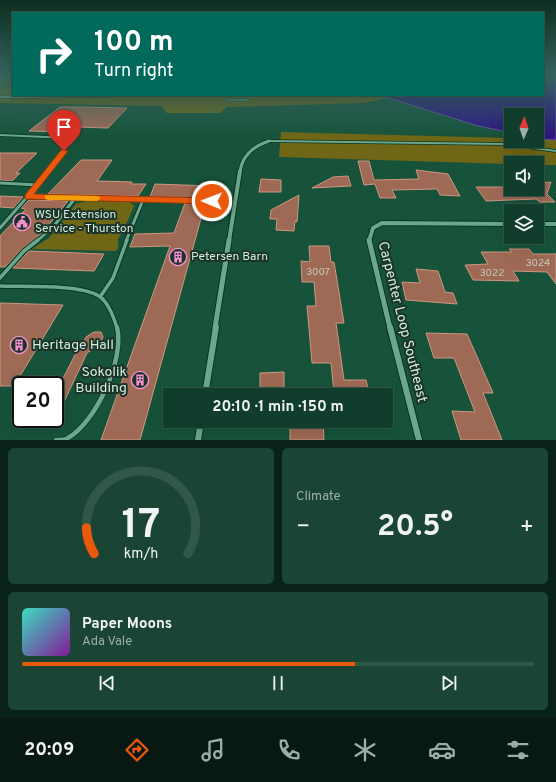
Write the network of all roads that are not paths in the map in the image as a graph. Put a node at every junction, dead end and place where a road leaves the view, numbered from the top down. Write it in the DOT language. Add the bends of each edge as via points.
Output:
graph roads {
  1 [pos="65,96"];
  2 [pos="250,96"];
  3 [pos="0,97"];
  4 [pos="226,100"];
  5 [pos="0,135"];
  6 [pos="269,141"];
  7 [pos="556,151"];
  8 [pos="0,183"];
  9 [pos="38,184"];
  10 [pos="28,197"];
  11 [pos="75,198"];
  12 [pos="143,200"];
  13 [pos="212,201"];
  14 [pos="504,224"];
  15 [pos="544,224"];
  16 [pos="556,224"];
  17 [pos="0,228"];
  18 [pos="0,278"];
  19 [pos="0,286"];
  20 [pos="100,297"];
  21 [pos="206,388"];
  22 [pos="200,428"];
  23 [pos="56,440"];
  24 [pos="198,440"];
  25 [pos="419,440"];
  1 -- 3 [label="street"];
  2 -- 4 [label="lane" via="247,100"];
  5 -- 9 [label="lane" via="69,138 64,151"];
  6 -- 7 [label="lane" via="504,144"];
  6 -- 21 [label="street" via="246,154 241,165"];
  8 -- 9 [label="lane"];
  9 -- 10 [label="lane"];
  10 -- 11 [label="lane"];
  10 -- 17 [label="lane"];
  11 -- 12 [label="lane"];
  11 -- 18 [label="lane" via="54,226 24,251"];
  12 -- 13 [label="lane"];
  12 -- 20 [label="lane" via="113,278"];
  14 -- 25 [label="street, Carpenter Loop Southeast" via="404,222 382,223 373,228 369,239 375,269"];
  15 -- 16 [label="street"];
  19 -- 20 [label="lane" via="86,290"];
  20 -- 23 [label="lane" via="114,318 119,336 117,357 108,383 88,421 67,439"];
  22 -- 24 [label="street"];
}
